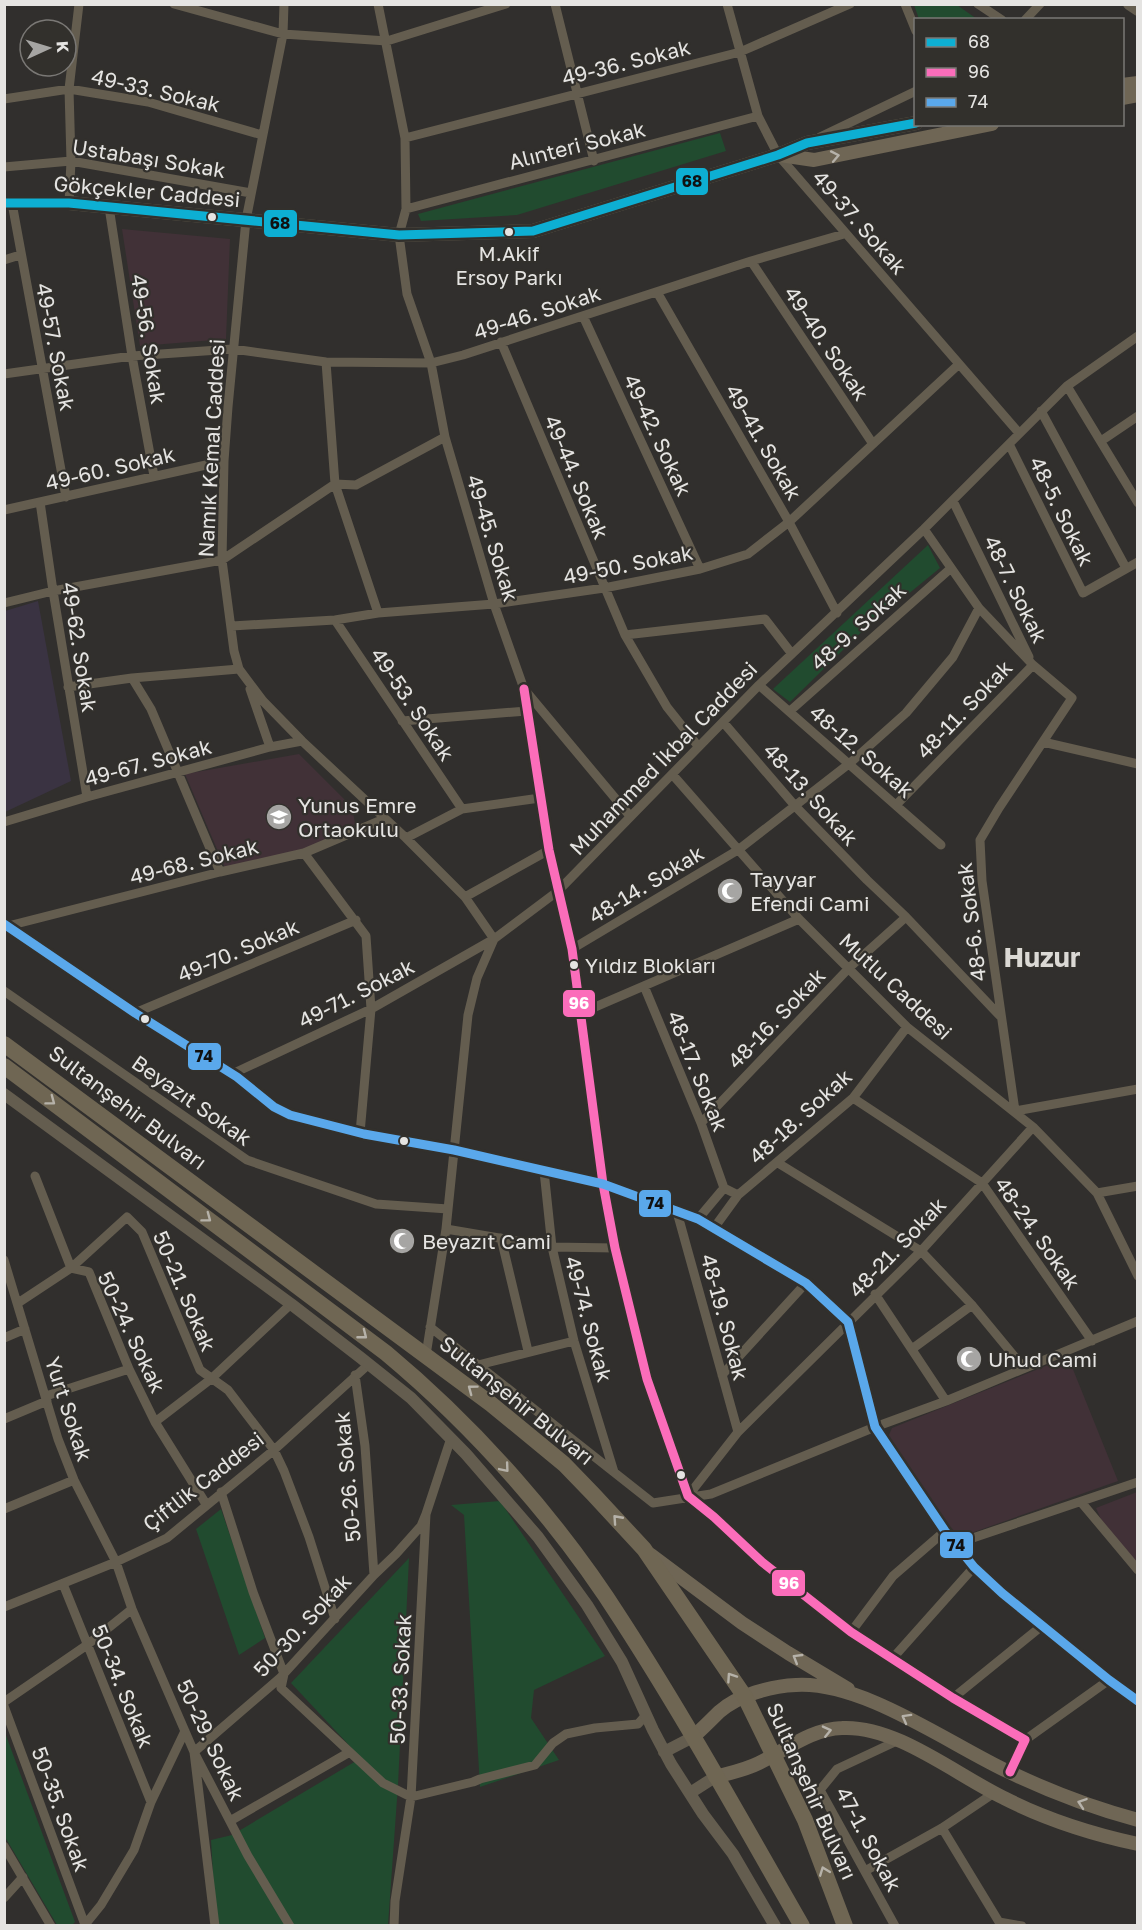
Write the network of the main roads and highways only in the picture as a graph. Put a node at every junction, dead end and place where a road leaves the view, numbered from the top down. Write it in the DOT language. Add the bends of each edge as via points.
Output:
graph roads {
  1 [pos="914,123"];
  2 [pos="982,126"];
  3 [pos="778,155"];
  4 [pos="8,203"];
  5 [pos="4,1044"];
  6 [pos="4,1066"];
  7 [pos="644,1549"];
  8 [pos="745,1697"];
  9 [pos="866,1699"];
  10 [pos="693,1737"];
  11 [pos="774,1755"];
  12 [pos="715,1777"];
  13 [pos="1137,1820"];
  14 [pos="1137,1844"];
  15 [pos="802,1926"];
  16 [pos="845,1926"];
  1 -- 3 [label="main road, Gökçekler Caddesi" via="807,143"];
  3 -- 2 [label="main road, Gökçekler Caddesi, one-way" via="814,160"];
  3 -- 4 [label="main road, Gökçekler Caddesi" via="532,231 399,235 69,203"];
  7 -- 5 [label="highway, Sultanşehir Bulvarı, one-way" via="564,1464 506,1415"];
  6 -- 10 [label="highway, Sultanşehir Bulvarı, one-way" via="295,1283 428,1389 486,1447 556,1528 621,1620"];
  8 -- 7 [label="highway, Sultanşehir Bulvarı, one-way"];
  9 -- 7 [label="main road, one-way" via="742,1623"];
  8 -- 9 [label="main road" via="797,1684"];
  8 -- 10 [label="main road" via="720,1711"];
  8 -- 11 [label="highway, Sultanşehir Bulvarı"];
  13 -- 9 [label="main road, one-way" via="1074,1801"];
  10 -- 12 [label="highway, Sultanşehir Bulvarı"];
  11 -- 12 [label="main road"];
  11 -- 14 [label="main road, one-way" via="810,1736 842,1728 868,1729 899,1740 994,1793 1059,1821"];
  16 -- 11 [label="highway, Sultanşehir Bulvarı, one-way" via="805,1820"];
  12 -- 15 [label="highway, Sultanşehir Bulvarı"];
}
